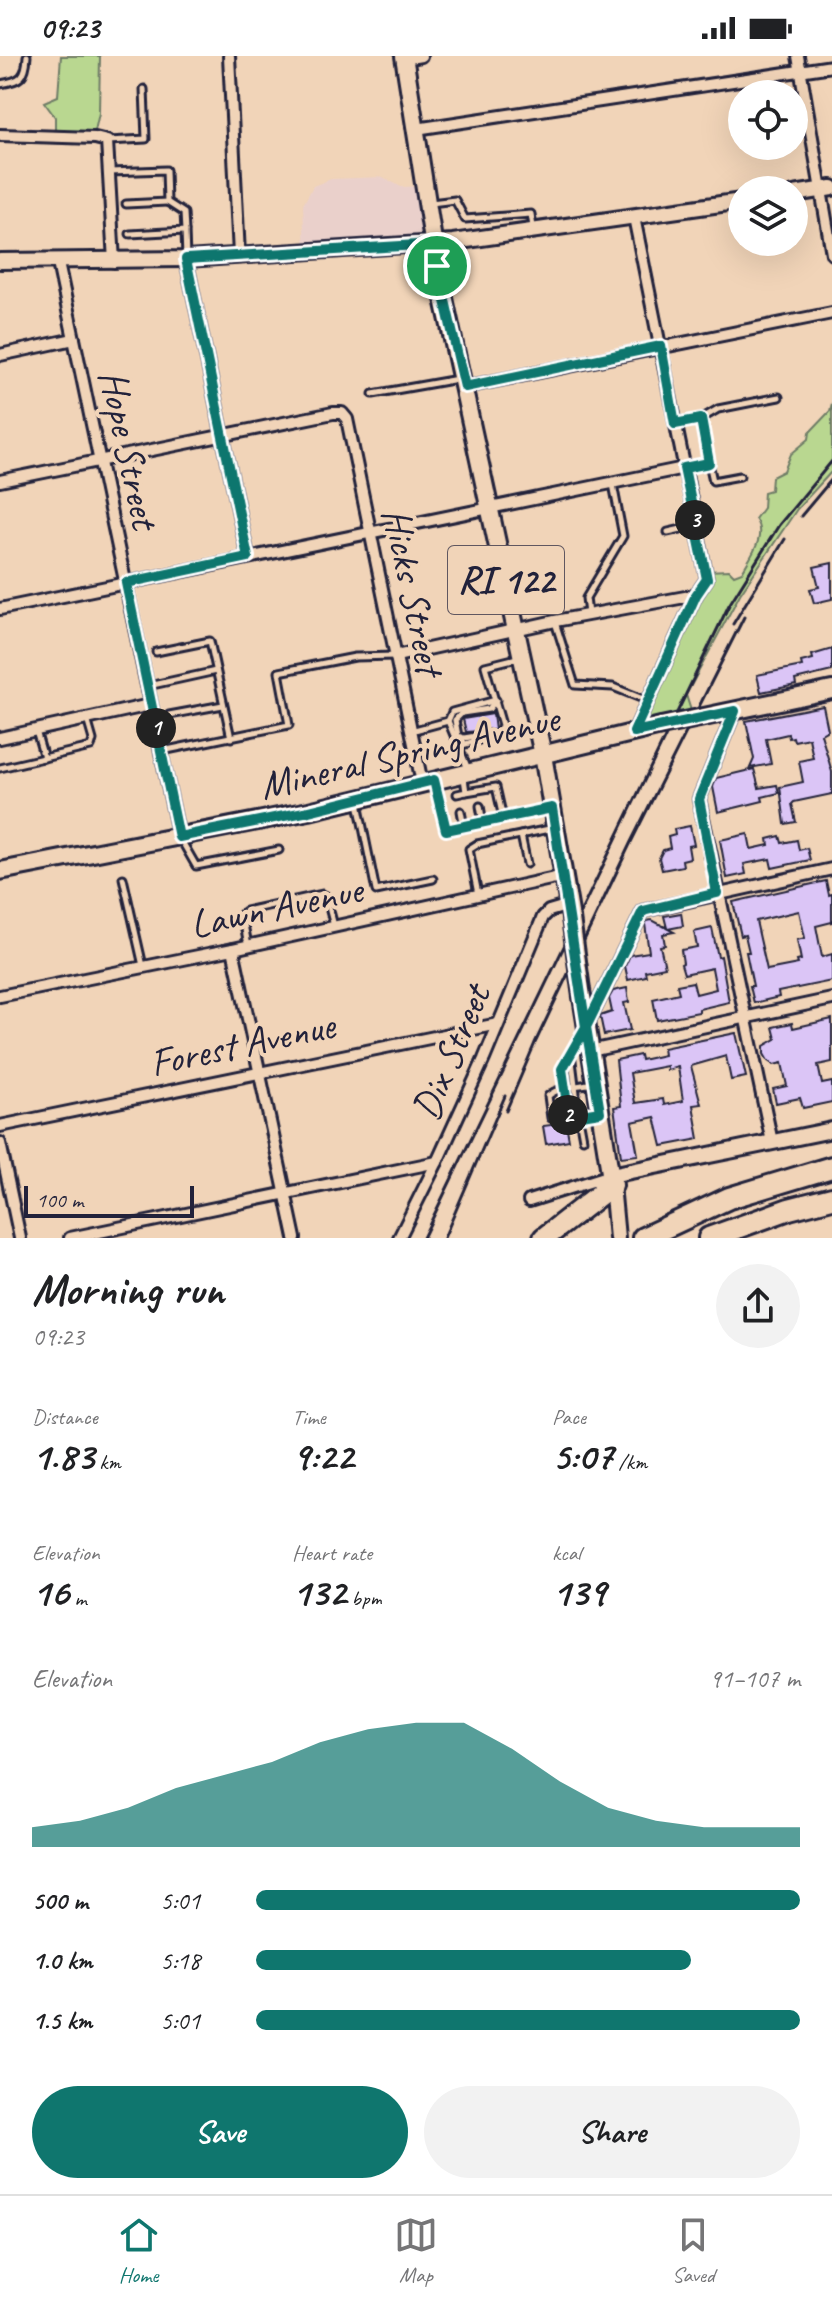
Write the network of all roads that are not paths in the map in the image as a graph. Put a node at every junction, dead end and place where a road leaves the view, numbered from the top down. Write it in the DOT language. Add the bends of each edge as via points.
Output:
graph roads {
  1 [pos="27,56"];
  2 [pos="229,56"];
  3 [pos="421,56"];
  4 [pos="798,56"];
  5 [pos="404,57"];
  6 [pos="832,66"];
  7 [pos="801,70"];
  8 [pos="0,84"];
  9 [pos="144,89"];
  10 [pos="416,129"];
  11 [pos="0,135"];
  12 [pos="107,141"];
  13 [pos="110,172"];
  14 [pos="826,189"];
  15 [pos="167,202"];
  16 [pos="728,203"];
  17 [pos="126,204"];
  18 [pos="428,204"];
  19 [pos="634,217"];
  20 [pos="185,231"];
  21 [pos="533,232"];
  22 [pos="130,234"];
  23 [pos="434,244"];
  24 [pos="832,254"];
  25 [pos="239,255"];
  26 [pos="186,259"];
  27 [pos="0,261"];
  28 [pos="114,262"];
  29 [pos="58,263"];
  30 [pos="832,313"];
  31 [pos="74,339"];
  32 [pos="661,346"];
  33 [pos="0,355"];
  34 [pos="464,383"];
  35 [pos="373,394"];
  36 [pos="779,397"];
  37 [pos="701,419"];
  38 [pos="675,424"];
  39 [pos="222,435"];
  40 [pos="100,460"];
  41 [pos="709,463"];
  42 [pos="684,468"];
  43 [pos="740,476"];
  44 [pos="0,481"];
  45 [pos="612,483"];
  46 [pos="491,507"];
  47 [pos="395,526"];
  48 [pos="696,526"];
  49 [pos="369,531"];
  50 [pos="668,532"];
  51 [pos="248,557"];
  52 [pos="405,566"];
  53 [pos="126,583"];
  54 [pos="696,595"];
  55 [pos="0,609"];
  56 [pos="588,616"];
  57 [pos="555,621"];
  58 [pos="516,630"];
  59 [pos="156,652"];
  60 [pos="396,656"];
  61 [pos="522,657"];
  62 [pos="217,671"];
  63 [pos="147,686"];
  64 [pos="831,693"];
  65 [pos="496,700"];
  66 [pos="648,702"];
  67 [pos="224,704"];
  68 [pos="150,705"];
  69 [pos="735,711"];
  70 [pos="169,715"];
  71 [pos="87,719"];
  72 [pos="448,721"];
  73 [pos="36,730"];
  74 [pos="411,731"];
  75 [pos="634,732"];
  76 [pos="499,734"];
  77 [pos="0,738"];
  78 [pos="231,738"];
  79 [pos="459,746"];
  80 [pos="162,751"];
  81 [pos="543,755"];
  82 [pos="44,758"];
  83 [pos="0,768"];
  84 [pos="466,773"];
  85 [pos="428,782"];
  86 [pos="466,792"];
  87 [pos="457,794"];
  88 [pos="357,799"];
  89 [pos="480,806"];
  90 [pos="552,808"];
  91 [pos="461,811"];
  92 [pos="503,818"];
  93 [pos="483,823"];
  94 [pos="464,827"];
  95 [pos="556,828"];
  96 [pos="521,835"];
  97 [pos="179,837"];
  98 [pos="279,850"];
  99 [pos="527,864"];
  100 [pos="832,869"];
  101 [pos="0,871"];
  102 [pos="564,876"];
  103 [pos="123,878"];
  104 [pos="433,879"];
  105 [pos="717,893"];
  106 [pos="478,895"];
  107 [pos="570,912"];
  108 [pos="334,927"];
  109 [pos="248,946"];
  110 [pos="233,949"];
  111 [pos="144,967"];
  112 [pos="0,996"];
  113 [pos="832,999"];
  114 [pos="747,1016"];
  115 [pos="498,1024"];
  116 [pos="586,1027"];
  117 [pos="590,1051"];
  118 [pos="570,1052"];
  119 [pos="261,1071"];
  120 [pos="595,1083"];
  121 [pos="565,1089"];
  122 [pos="575,1090"];
  123 [pos="600,1112"];
  124 [pos="579,1114"];
  125 [pos="569,1117"];
  126 [pos="0,1126"];
  127 [pos="832,1130"];
  128 [pos="583,1139"];
  129 [pos="772,1142"];
  130 [pos="0,1143"];
  131 [pos="437,1162"];
  132 [pos="832,1167"];
  133 [pos="611,1180"];
  134 [pos="286,1194"];
  135 [pos="832,1198"];
  136 [pos="529,1201"];
  137 [pos="20,1238"];
  138 [pos="70,1238"];
  139 [pos="295,1238"];
  140 [pos="399,1238"];
  141 [pos="544,1238"];
  142 [pos="617,1238"];
  143 [pos="643,1238"];
  144 [pos="709,1238"];
  1 -- 8 [label="lane" via="20,80"];
  2 -- 25 [label="street"];
  3 -- 5 [label="street"];
  4 -- 7 [label="street"];
  5 -- 10 [label="main road, RI 122"];
  6 -- 7 [label="street"];
  7 -- 10 [label="street"];
  7 -- 14 [label="street"];
  9 -- 12 [label="lane" via="146,139"];
  10 -- 18 [label="main road, RI 122"];
  11 -- 12 [label="street"];
  12 -- 13 [label="street"];
  13 -- 15 [label="lane" via="166,170"];
  13 -- 28 [label="street"];
  14 -- 24 [label="street"];
  15 -- 17 [label="lane"];
  15 -- 20 [label="lane" via="184,213"];
  16 -- 19 [label="main road"];
  18 -- 21 [label="lane" via="455,200 465,219 531,214"];
  18 -- 23 [label="main road, RI 122"];
  19 -- 21 [label="main road"];
  19 -- 32 [label="street"];
  20 -- 22 [label="lane"];
  20 -- 26 [label="lane"];
  21 -- 23 [label="main road"];
  23 -- 25 [label="main road"];
  23 -- 34 [label="main road, RI 122"];
  25 -- 26 [label="main road"];
  26 -- 28 [label="main road"];
  26 -- 39 [label="street"];
  27 -- 29 [label="main road"];
  28 -- 29 [label="main road"];
  29 -- 31 [label="street, Hope Street"];
  30 -- 32 [label="street"];
  31 -- 33 [label="street"];
  31 -- 40 [label="street, Hope Street"];
  32 -- 34 [label="street"];
  32 -- 38 [label="street"];
  34 -- 35 [label="lane"];
  34 -- 46 [label="main road, RI 122"];
  36 -- 37 [label="lane" via="718,409"];
  37 -- 38 [label="lane"];
  37 -- 41 [label="lane"];
  38 -- 42 [label="street"];
  39 -- 40 [label="street"];
  39 -- 49 [label="street, Hicks Street" via="342,413"];
  39 -- 51 [label="street"];
  40 -- 44 [label="street"];
  40 -- 53 [label="street, Hope Street"];
  41 -- 42 [label="lane"];
  41 -- 43 [label="lane" via="713,481"];
  42 -- 45 [label="street"];
  42 -- 48 [label="street"];
  45 -- 46 [label="street"];
  45 -- 56 [label="lane" via="623,536 586,598"];
  46 -- 47 [label="street"];
  46 -- 58 [label="main road, RI 122"];
  47 -- 49 [label="street"];
  47 -- 52 [label="lane"];
  48 -- 50 [label="lane"];
  48 -- 54 [label="street" via="707,579"];
  49 -- 51 [label="street"];
  49 -- 60 [label="street, Hicks Street"];
  51 -- 53 [label="street"];
  53 -- 55 [label="street"];
  53 -- 63 [label="street, Hope Street"];
  54 -- 56 [label="street"];
  54 -- 66 [label="street"];
  56 -- 57 [label="street"];
  57 -- 58 [label="street"];
  57 -- 66 [label="lane" via="575,685 613,687"];
  58 -- 60 [label="street"];
  58 -- 61 [label="main road, RI 122"];
  59 -- 62 [label="lane" via="210,641"];
  60 -- 74 [label="street, Hicks Street"];
  60 -- 78 [label="lane" via="355,657 279,672 289,725"];
  61 -- 65 [label="lane" via="485,666"];
  61 -- 81 [label="main road, RI 122"];
  62 -- 63 [label="lane"];
  62 -- 67 [label="lane"];
  63 -- 68 [label="street, Hope Street"];
  64 -- 69 [label="main road, Mineral Spring Avenue"];
  65 -- 72 [label="lane" via="452,712"];
  65 -- 76 [label="lane"];
  65 -- 76 [label="lane" via="489,709 462,713 455,720 458,736 464,738"];
  66 -- 75 [label="street"];
  67 -- 70 [label="lane"];
  67 -- 78 [label="lane"];
  68 -- 71 [label="street"];
  68 -- 80 [label="street, Hope Street"];
  69 -- 75 [label="main road, Mineral Spring Avenue, bridge"];
  69 -- 105 [label="street" via="699,799"];
  71 -- 73 [label="street"];
  71 -- 82 [label="lane" via="91,747"];
  72 -- 74 [label="lane"];
  72 -- 79 [label="lane"];
  73 -- 77 [label="street"];
  73 -- 82 [label="lane"];
  74 -- 85 [label="street, Hicks Street"];
  75 -- 81 [label="main road, Mineral Spring Avenue"];
  76 -- 79 [label="lane"];
  78 -- 80 [label="lane"];
  79 -- 84 [label="lane"];
  80 -- 97 [label="street, Hope Street"];
  81 -- 84 [label="main road, Mineral Spring Avenue"];
  81 -- 90 [label="main road, RI 122"];
  82 -- 83 [label="lane"];
  84 -- 85 [label="main road, Mineral Spring Avenue"];
  84 -- 86 [label="lane"];
  85 -- 88 [label="main road, Mineral Spring Avenue"];
  85 -- 94 [label="lane" via="446,830"];
  86 -- 87 [label="lane"];
  86 -- 92 [label="lane" via="496,787"];
  88 -- 97 [label="main road, Mineral Spring Avenue"];
  88 -- 104 [label="lane" via="376,891"];
  89 -- 93 [label="lane"];
  90 -- 92 [label="lane"];
  90 -- 95 [label="main road, RI 122"];
  91 -- 94 [label="lane"];
  92 -- 93 [label="lane"];
  93 -- 94 [label="lane"];
  95 -- 96 [label="lane"];
  95 -- 102 [label="main road, RI 122"];
  96 -- 99 [label="lane"];
  96 -- 106 [label="lane" via="469,849"];
  97 -- 98 [label="lane" via="196,866"];
  97 -- 101 [label="main road, Mineral Spring Avenue"];
  100 -- 105 [label="street"];
  102 -- 106 [label="street, Lawn Avenue"];
  102 -- 107 [label="main road, RI 122"];
  103 -- 111 [label="lane"];
  105 -- 114 [label="street"];
  105 -- 116 [label="street" via="643,911"];
  106 -- 108 [label="street, Lawn Avenue"];
  107 -- 115 [label="street, Dix Street" via="549,911 543,917"];
  107 -- 116 [label="main road, RI 122, bridge"];
  108 -- 109 [label="street, Lawn Avenue"];
  108 -- 109 [label="lane" via="326,896 306,897 245,911"];
  109 -- 110 [label="street, Lawn Avenue"];
  110 -- 111 [label="street, Lawn Avenue"];
  110 -- 119 [label="street"];
  111 -- 112 [label="street, Lawn Avenue"];
  113 -- 114 [label="street"];
  114 -- 117 [label="street"];
  114 -- 129 [label="street"];
  115 -- 119 [label="street, Forest Avenue"];
  115 -- 131 [label="street, Dix Street"];
  116 -- 117 [label="main road, RI 122"];
  116 -- 118 [label="lane"];
  117 -- 120 [label="main road, RI 122"];
  118 -- 121 [label="lane" via="562,1069"];
  118 -- 122 [label="lane"];
  119 -- 126 [label="street, Forest Avenue"];
  119 -- 134 [label="street"];
  120 -- 122 [label="lane"];
  120 -- 123 [label="main road, RI 122"];
  121 -- 122 [label="lane"];
  121 -- 125 [label="lane"];
  121 -- 125 [label="lane" via="548,1096 551,1118"];
  123 -- 124 [label="lane"];
  123 -- 133 [label="main road, RI 122"];
  124 -- 125 [label="lane"];
  124 -- 128 [label="lane"];
  127 -- 129 [label="main road"];
  129 -- 133 [label="main road"];
  130 -- 137 [label="street"];
  131 -- 134 [label="street"];
  131 -- 140 [label="street, Dix Street"];
  132 -- 143 [label="highway" via="729,1198"];
  133 -- 136 [label="street"];
  133 -- 141 [label="highway"];
  133 -- 142 [label="main road, RI 122"];
  134 -- 138 [label="street"];
  134 -- 139 [label="street"];
  135 -- 144 [label="highway"];
}
